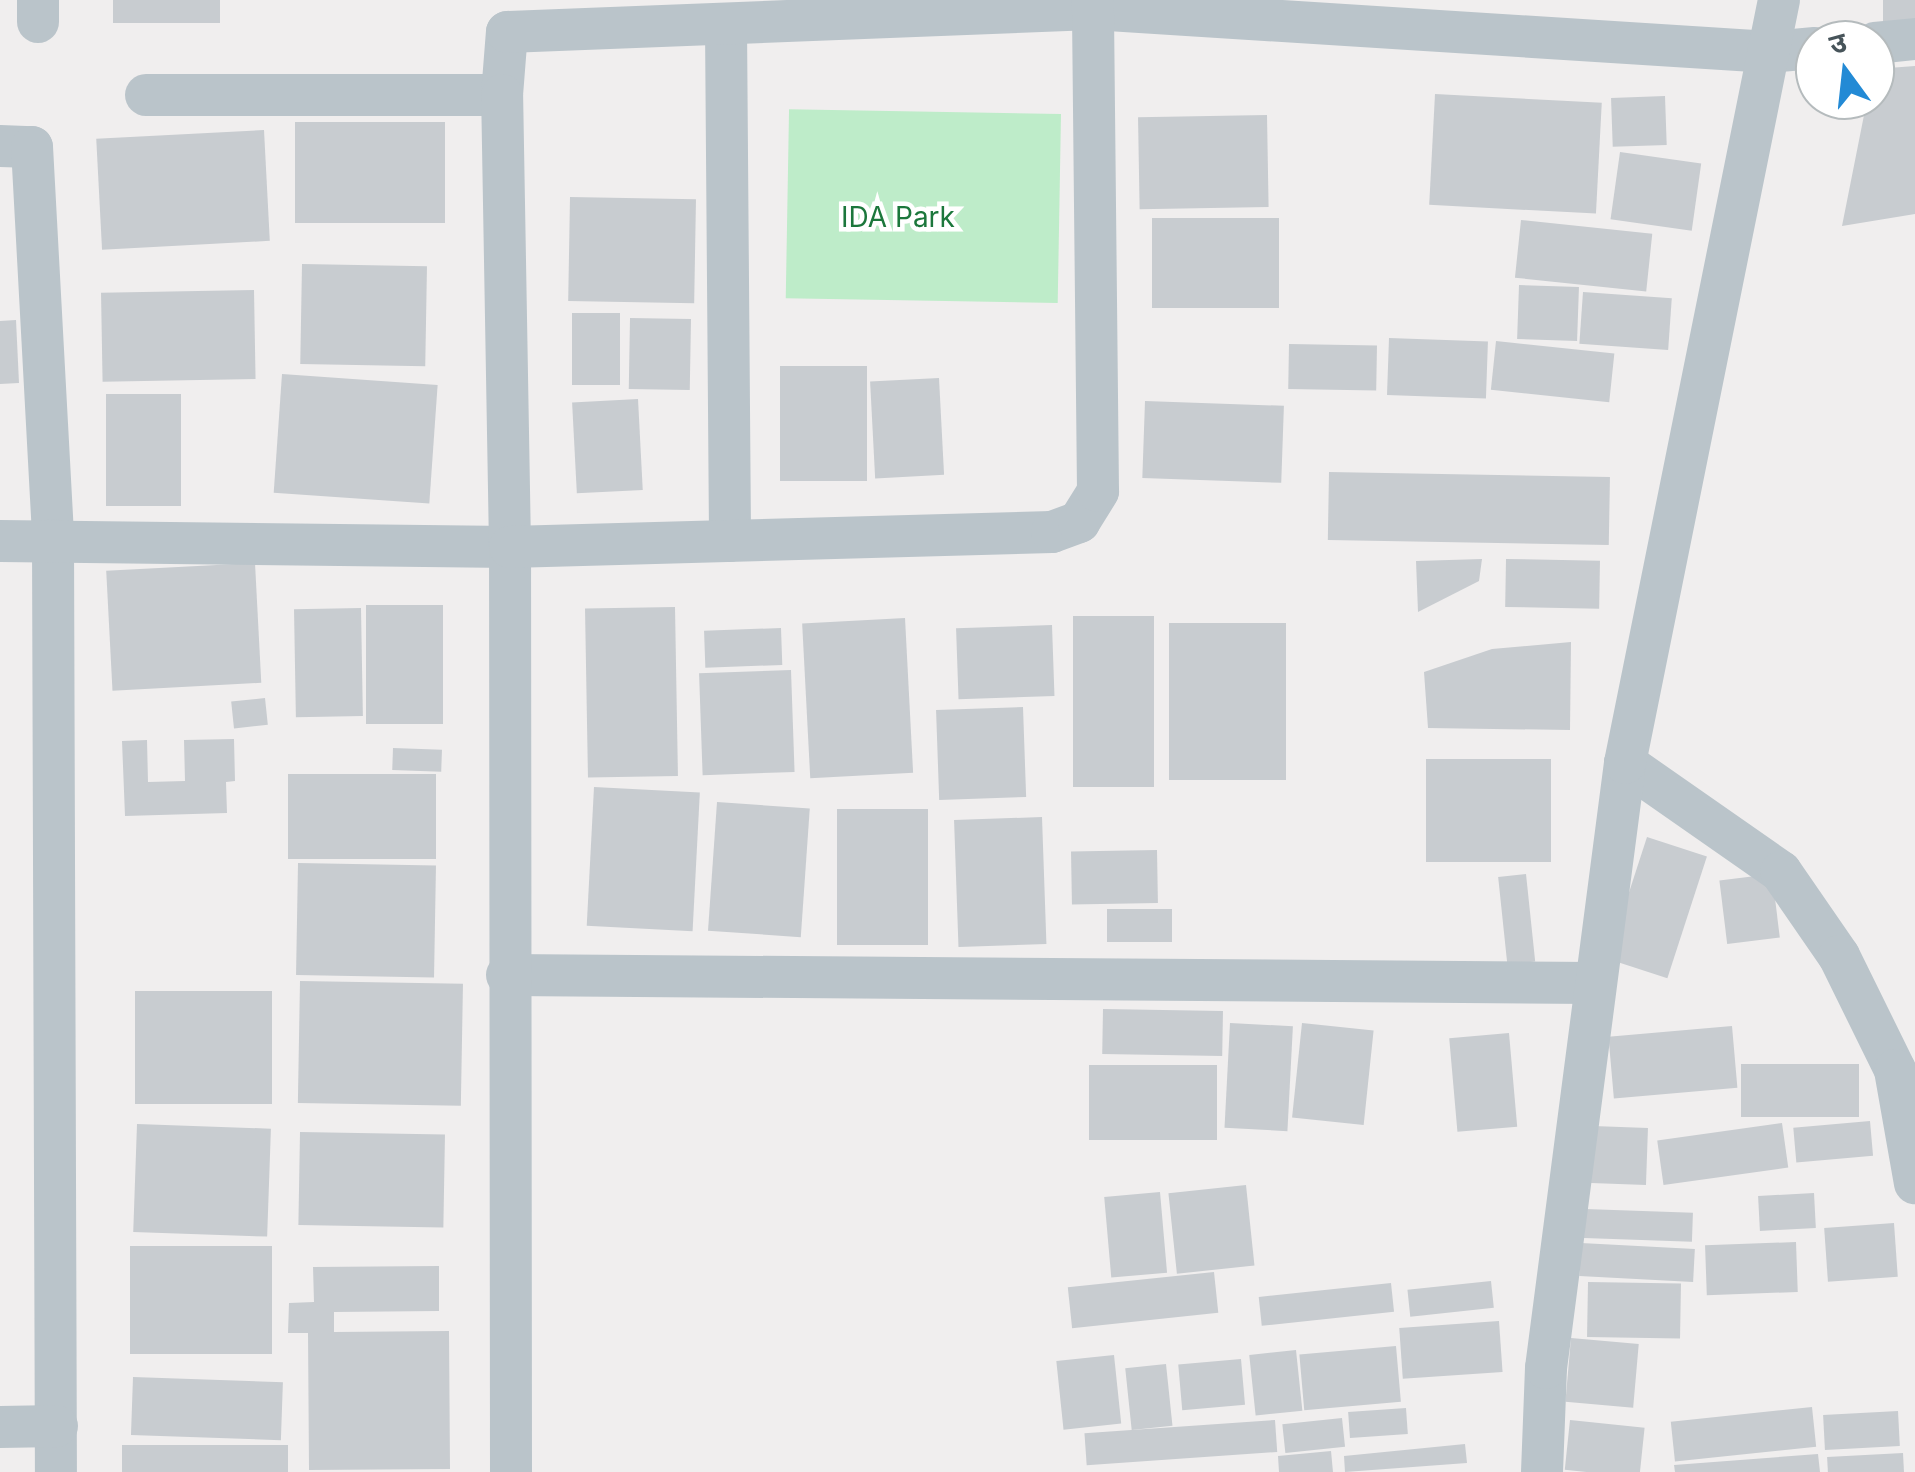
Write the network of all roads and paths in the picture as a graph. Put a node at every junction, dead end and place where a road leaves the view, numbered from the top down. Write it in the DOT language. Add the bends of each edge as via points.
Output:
graph roads {
  1 [pos="1779,0"];
  2 [pos="1093,4"];
  3 [pos="507,16"];
  4 [pos="726,26"];
  5 [pos="1795,50"];
  6 [pos="1770,52"];
  7 [pos="502,94"];
  8 [pos="146,95"];
  9 [pos="0,146"];
  10 [pos="53,540"];
  11 [pos="0,541"];
  12 [pos="730,541"];
  13 [pos="510,546"];
  14 [pos="1625,763"];
  15 [pos="507,975"];
  16 [pos="1592,983"];
  17 [pos="1915,1183"];
  18 [pos="57,1426"];
  19 [pos="0,1427"];
  20 [pos="56,1472"];
  21 [pos="511,1472"];
  22 [pos="1542,1472"];
  1 -- 6 [label="street"];
  2 -- 4 [label="street"];
  2 -- 6 [label="street"];
  2 -- 12 [label="street" via="1098,491 1092,508 1079,522 1052,532"];
  3 -- 4 [label="street"];
  3 -- 7 [label="street"];
  4 -- 12 [label="street"];
  5 -- 6 [label="street"];
  6 -- 14 [label="street"];
  7 -- 8 [label="street"];
  7 -- 13 [label="street"];
  9 -- 10 [label="street" via="32,146"];
  10 -- 11 [label="street"];
  10 -- 13 [label="street"];
  10 -- 18 [label="street"];
  12 -- 13 [label="street"];
  13 -- 15 [label="street"];
  14 -- 16 [label="street"];
  14 -- 17 [label="street" via="1781,872 1839,956 1895,1070"];
  15 -- 16 [label="street"];
  15 -- 21 [label="street"];
  16 -- 22 [label="street" via="1546,1368"];
  18 -- 19 [label="street"];
  18 -- 20 [label="street"];
}
